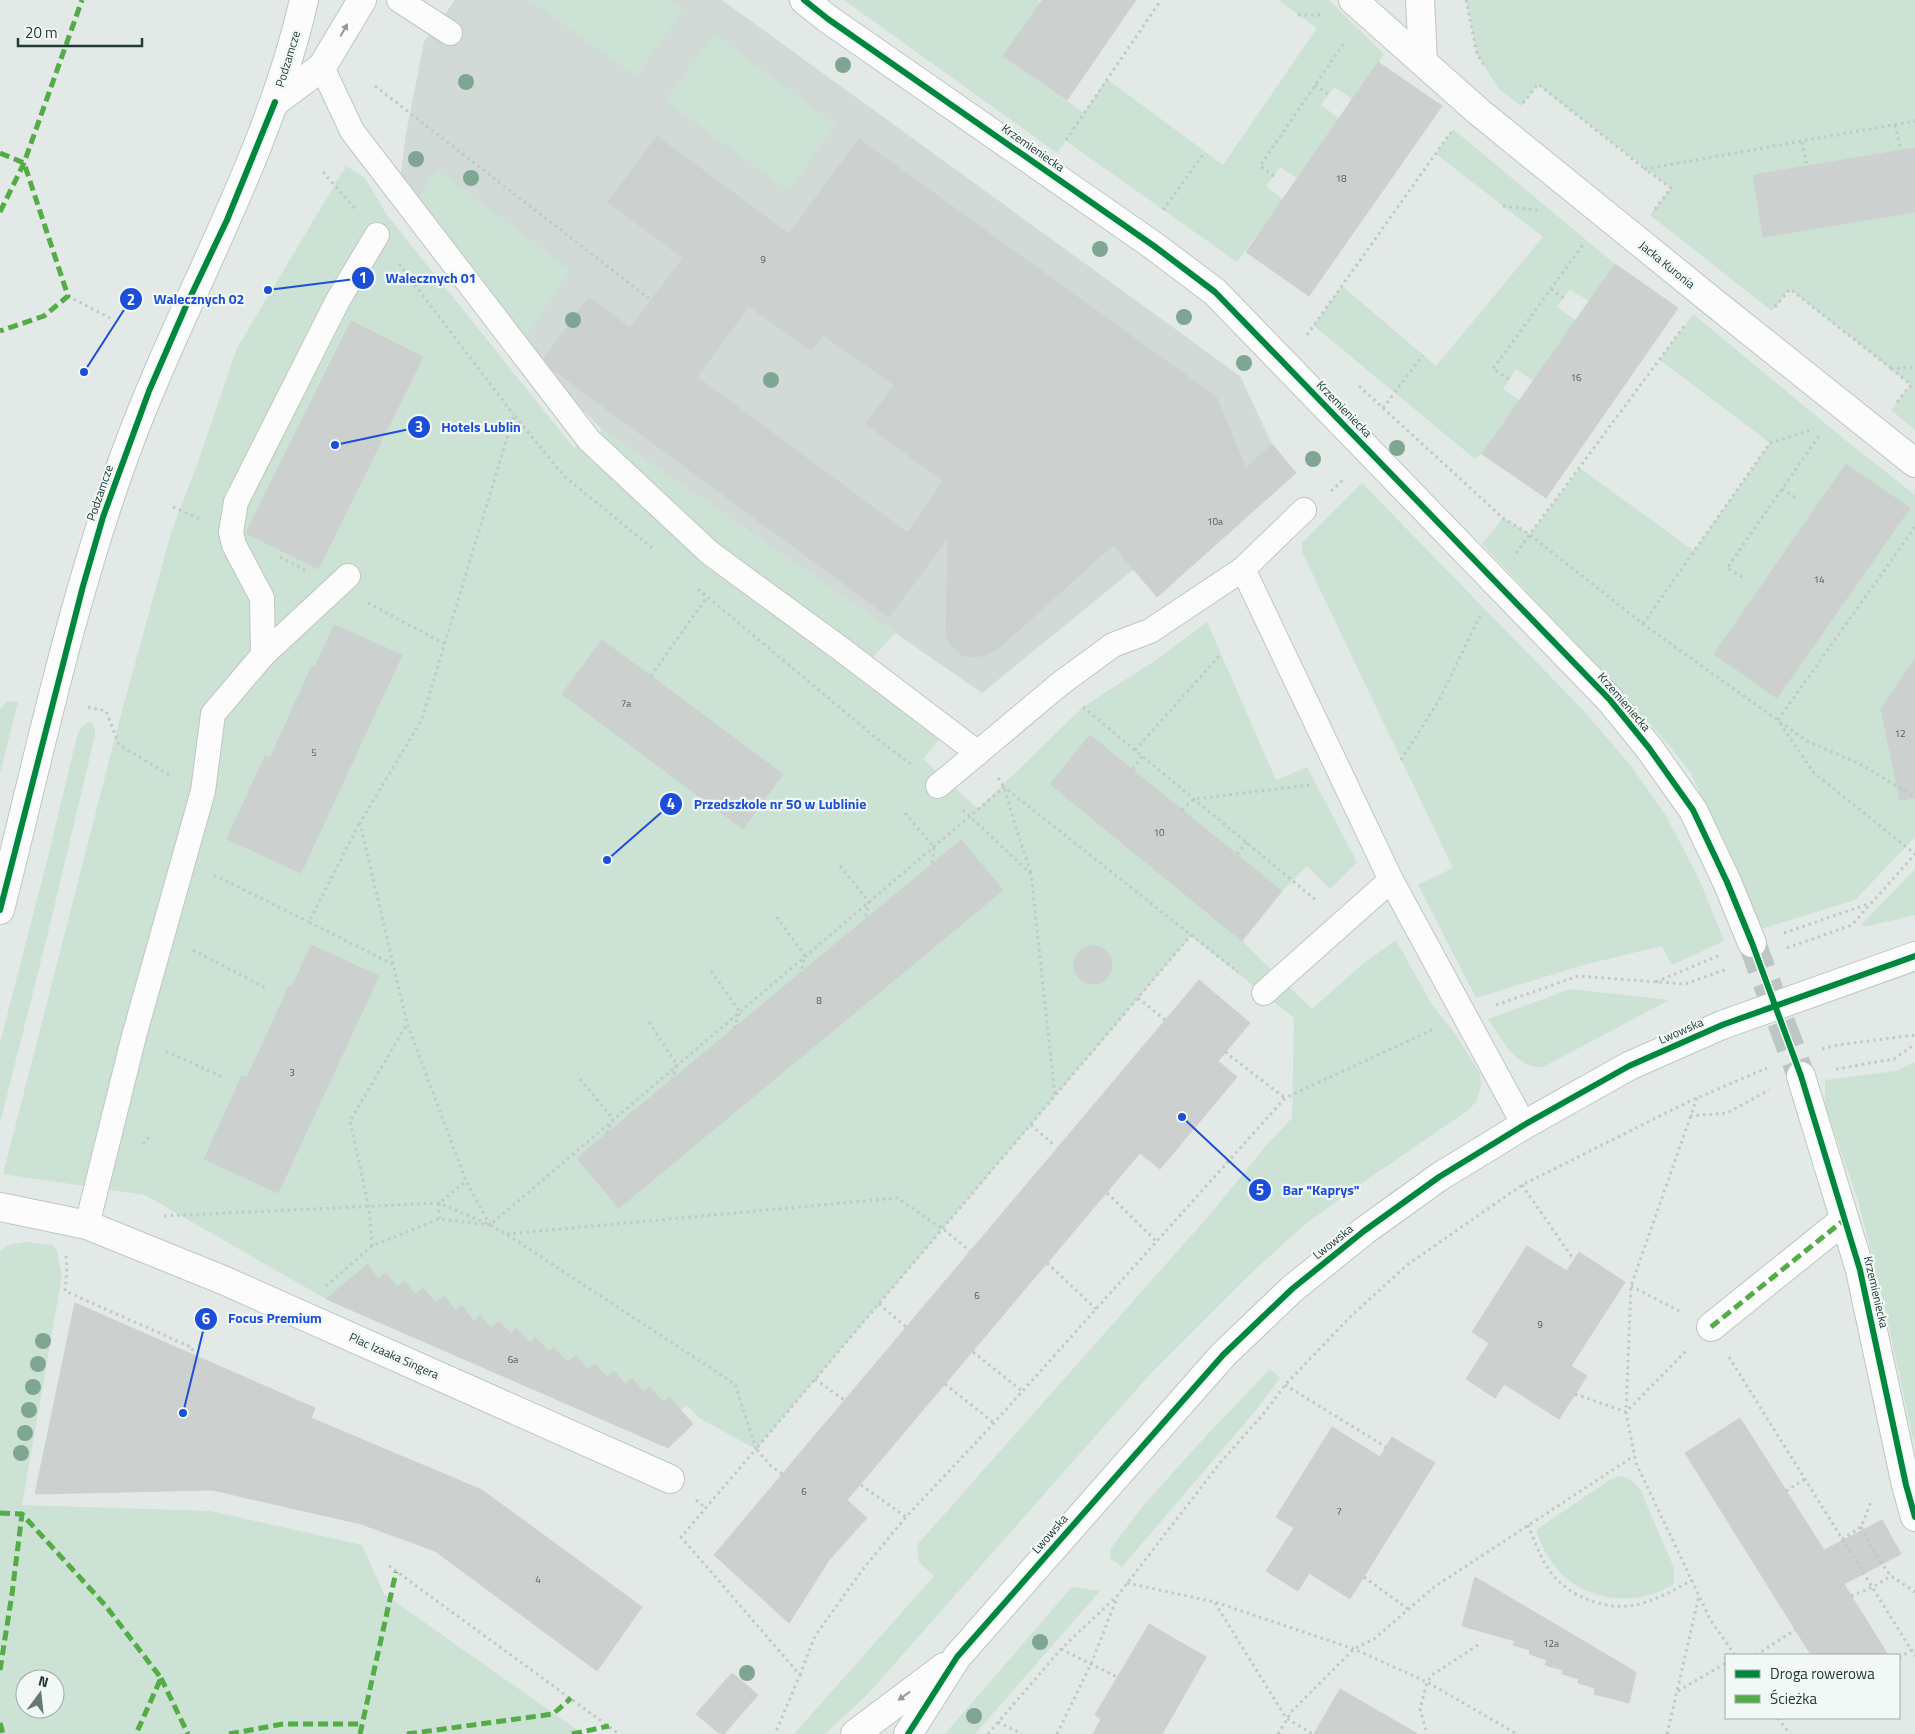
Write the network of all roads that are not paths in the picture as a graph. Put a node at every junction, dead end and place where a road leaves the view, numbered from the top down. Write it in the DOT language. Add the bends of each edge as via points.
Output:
graph roads {
  1 [pos="304,0"];
  2 [pos="362,0"];
  3 [pos="399,0"];
  4 [pos="804,0"];
  5 [pos="1353,0"];
  6 [pos="1420,0"];
  7 [pos="450,33"];
  8 [pos="1423,62"];
  9 [pos="322,67"];
  10 [pos="275,102"];
  11 [pos="377,235"];
  12 [pos="1915,463"];
  13 [pos="1304,510"];
  14 [pos="1243,569"];
  15 [pos="348,576"];
  16 [pos="263,655"];
  17 [pos="978,753"];
  18 [pos="938,786"];
  19 [pos="1391,880"];
  20 [pos="0,910"];
  21 [pos="1752,944"];
  22 [pos="1915,956"];
  23 [pos="1915,976"];
  24 [pos="1816,992"];
  25 [pos="1264,993"];
  26 [pos="1801,1076"];
  27 [pos="1524,1125"];
  28 [pos="0,1207"];
  29 [pos="1844,1220"];
  30 [pos="87,1225"];
  31 [pos="1711,1327"];
  32 [pos="670,1479"];
  33 [pos="1915,1517"];
  34 [pos="957,1657"];
  35 [pos="855,1734"];
  36 [pos="908,1734"];
  1 -- 10 [label="street, Podzamcze"];
  9 -- 2 [label="street, one-way"];
  3 -- 7 [label="lane"];
  4 -- 21 [label="street, Krzemieniecka" via="1215,292 1610,700 1693,810"];
  5 -- 8 [label="street, Jacka Kuronia"];
  6 -- 8 [label="street"];
  8 -- 12 [label="street, Jacka Kuronia" via="1709,299"];
  9 -- 10 [label="street"];
  9 -- 17 [label="lane" via="352,132 589,440 710,553"];
  10 -- 20 [label="street, Podzamcze" via="227,220 149,392 103,517"];
  11 -- 16 [label="lane" via="338,300 236,502 232,532 234,545 262,598"];
  13 -- 14 [label="lane"];
  14 -- 17 [label="lane" via="1150,631 1113,645 1061,683"];
  14 -- 19 [label="lane"];
  15 -- 16 [label="lane"];
  16 -- 30 [label="lane" via="213,714 203,791 134,1036"];
  17 -- 18 [label="lane"];
  19 -- 25 [label="lane"];
  19 -- 27 [label="lane"];
  22 -- 24 [label="street, Lwowska"];
  23 -- 24 [label="street, Lwowska"];
  24 -- 27 [label="street, Lwowska" via="1722,1025 1629,1066"];
  26 -- 29 [label="street, Krzemieniecka"];
  27 -- 34 [label="street, Lwowska" via="1439,1177 1364,1230 1292,1289 1217,1362"];
  28 -- 30 [label="street, Plac Izaaka Singera"];
  29 -- 31 [label="street"];
  29 -- 33 [label="street, Krzemieniecka" via="1860,1270"];
  30 -- 32 [label="street, Plac Izaaka Singera" via="223,1280"];
  34 -- 35 [label="street, Lwowska, one-way"];
  34 -- 36 [label="street, Lwowska"];
}
